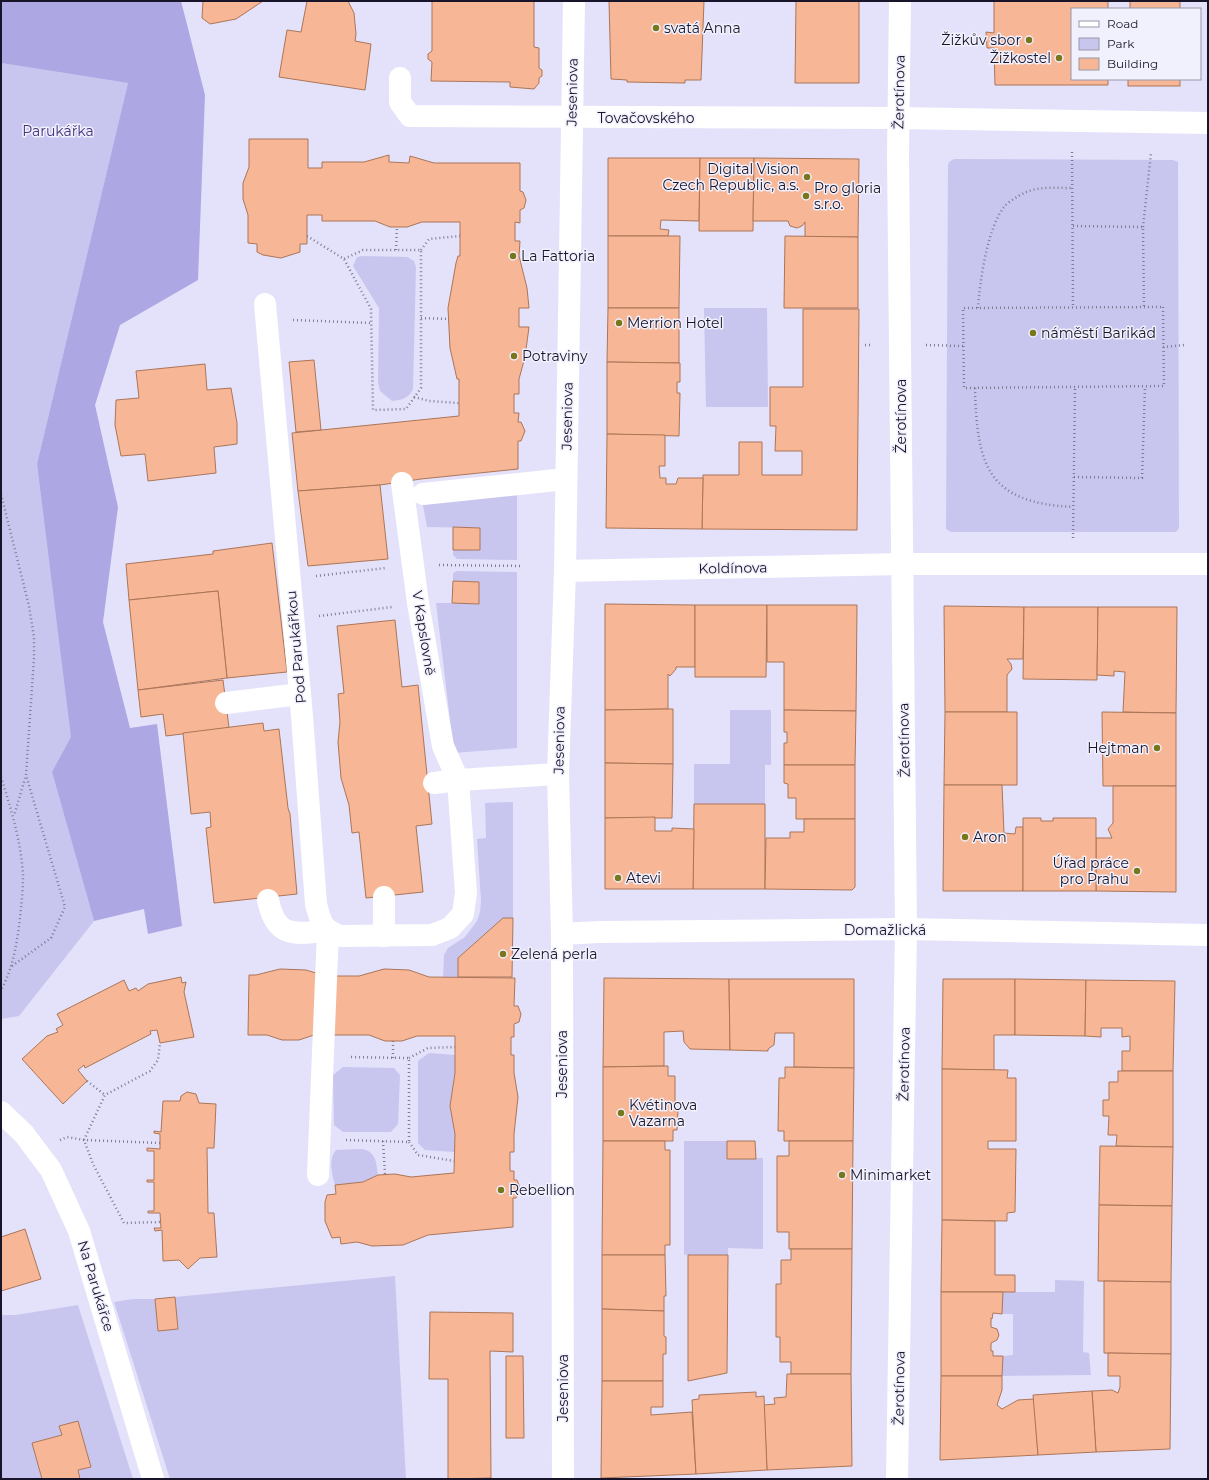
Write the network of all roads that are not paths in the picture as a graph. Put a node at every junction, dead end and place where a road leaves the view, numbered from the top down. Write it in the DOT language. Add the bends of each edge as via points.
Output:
graph roads {
  1 [pos="574,1"];
  2 [pos="900,1"];
  3 [pos="400,78"];
  4 [pos="572,118"];
  5 [pos="898,118"];
  6 [pos="1208,123"];
  7 [pos="265,304"];
  8 [pos="566,479"];
  9 [pos="402,483"];
  10 [pos="423,494"];
  11 [pos="902,564"];
  12 [pos="1208,564"];
  13 [pos="565,571"];
  14 [pos="300,694"];
  15 [pos="226,702"];
  16 [pos="558,774"];
  17 [pos="458,780"];
  18 [pos="434,783"];
  19 [pos="384,897"];
  20 [pos="268,900"];
  21 [pos="906,929"];
  22 [pos="328,932"];
  23 [pos="562,934"];
  24 [pos="1208,935"];
  25 [pos="384,936"];
  26 [pos="1,1112"];
  27 [pos="318,1175"];
  28 [pos="153,1479"];
  29 [pos="563,1479"];
  30 [pos="897,1479"];
  1 -- 4 [label="street, Jeseniova"];
  2 -- 5 [label="street, Žerotínova"];
  3 -- 4 [label="street, Tovačovského" via="400,102 410,116"];
  4 -- 5 [label="street, Tovačovského"];
  4 -- 8 [label="street, Jeseniova"];
  5 -- 6 [label="street"];
  5 -- 11 [label="street, Žerotínova"];
  7 -- 14 [label="street, Pod Parukářkou"];
  8 -- 10 [label="street"];
  8 -- 13 [label="street, Jeseniova"];
  9 -- 17 [label="street, V Kapslovně" via="418,603 443,746"];
  11 -- 12 [label="street"];
  11 -- 13 [label="street, Koldínova"];
  11 -- 21 [label="street, Žerotínova"];
  13 -- 16 [label="street, Jeseniova"];
  14 -- 15 [label="street"];
  14 -- 22 [label="street, Pod Parukářkou" via="316,904 320,920"];
  16 -- 17 [label="street"];
  16 -- 23 [label="street, Jeseniova"];
  17 -- 18 [label="street"];
  17 -- 25 [label="street, V Kapslovně" via="466,893 462,914 450,928 432,935"];
  19 -- 25 [label="street"];
  20 -- 22 [label="street" via="276,923 286,930 296,934"];
  21 -- 23 [label="street, Domažlická"];
  21 -- 24 [label="street, Domažlická"];
  21 -- 30 [label="street, Žerotínova"];
  22 -- 25 [label="street" via="340,936"];
  22 -- 27 [label="street"];
  23 -- 29 [label="street, Jeseniova"];
  26 -- 28 [label="street, Na Parukářce" via="24,1134 50,1170 79,1231"];
}
